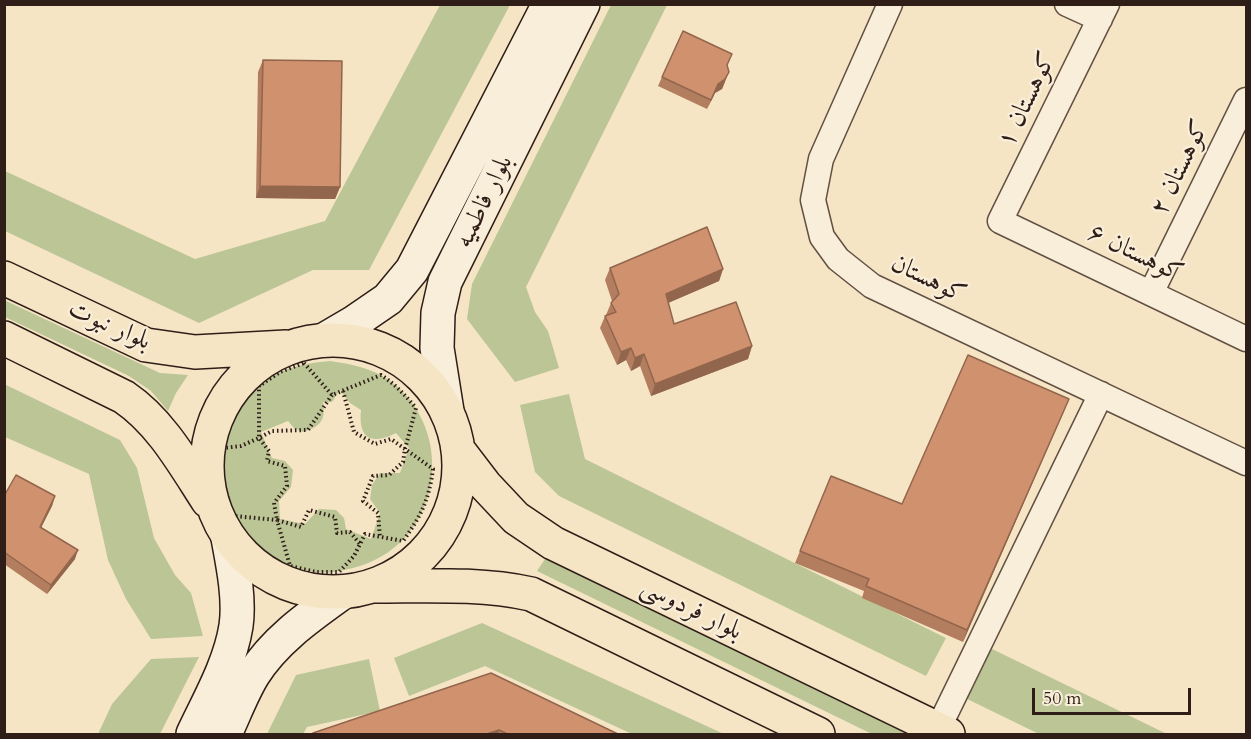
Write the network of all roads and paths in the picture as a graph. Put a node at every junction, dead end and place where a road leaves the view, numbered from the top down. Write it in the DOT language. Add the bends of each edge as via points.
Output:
graph roads {
  1 [pos="549,4"];
  2 [pos="583,4"];
  3 [pos="890,4"];
  4 [pos="1067,4"];
  5 [pos="1103,12"];
  6 [pos="1246,100"];
  7 [pos="1000,221"];
  8 [pos="4,278"];
  9 [pos="1151,293"];
  10 [pos="4,338"];
  11 [pos="1246,339"];
  12 [pos="324,340"];
  13 [pos="291,346"];
  14 [pos="342,391"];
  15 [pos="1101,394"];
  16 [pos="332,395"];
  17 [pos="447,411"];
  18 [pos="259,438"];
  19 [pos="405,449"];
  20 [pos="459,451"];
  21 [pos="1246,463"];
  22 [pos="213,509"];
  23 [pos="277,520"];
  24 [pos="228,538"];
  25 [pos="380,538"];
  26 [pos="360,544"];
  27 [pos="375,586"];
  28 [pos="342,593"];
  29 [pos="782,726"];
  30 [pos="943,732"];
  31 [pos="193,735"];
  32 [pos="225,735"];
  33 [pos="818,735"];
  1 -- 12 [label="main road, بلوار فاطمیه" via="412,270 388,299"];
  2 -- 17 [label="main road, بلوار فاطمیه" via="445,282 438,313 437,348"];
  3 -- 15 [label="street, کوهستان" via="820,159 813,200 822,237 838,259 872,286"];
  4 -- 5 [label="street"];
  5 -- 7 [label="street, کوهستان ۱"];
  6 -- 9 [label="street, کوهستان ۲"];
  7 -- 9 [label="street, کوهستان ۶"];
  8 -- 13 [label="main road, بلوار نبوت" via="146,345 195,352"];
  9 -- 11 [label="street, کوهستان ۶"];
  10 -- 22 [label="main road" via="138,406 182,460"];
  12 -- 13 [label="main road"];
  12 -- 17 [label="main road" via="354,341 392,354 431,385"];
  13 -- 22 [label="main road" via="243,377 225,399 213,425 207,453"];
  14 -- 16 [label="path"];
  14 -- 19 [label="path" via="354,432 375,444 392,439"];
  14 -- 19 [label="path" via="381,375 404,394 416,408"];
  15 -- 21 [label="street, کوهستان"];
  15 -- 30 [label="street"];
  16 -- 18 [label="path" via="308,430 272,431"];
  16 -- 18 [label="path" via="304,363 280,372 259,386"];
  17 -- 20 [label="main road"];
  18 -- 23 [label="path" via="269,451 267,462 285,466 287,486 274,502"];
  18 -- 23 [label="path" via="242,446 223,448 225,494 234,516"];
  19 -- 25 [label="path" via="403,462 389,476 373,476 363,501 378,513"];
  19 -- 25 [label="path" via="433,469 430,493 419,519 403,541"];
  20 -- 27 [label="main road" via="458,485 442,528 430,547 405,570"];
  20 -- 30 [label="main road, بلوار فردوسی" via="516,518 554,543"];
  22 -- 24 [label="main road"];
  23 -- 26 [label="path" via="301,527 309,510 335,518 338,533 350,532"];
  23 -- 26 [label="path" via="290,566 339,572"];
  24 -- 28 [label="main road" via="250,563 278,581 309,591"];
  24 -- 31 [label="main road" via="237,624 230,655"];
  25 -- 26 [label="path" via="365,534"];
  27 -- 28 [label="main road"];
  27 -- 29 [label="main road" via="473,586 531,594"];
  28 -- 32 [label="main road" via="274,648 253,676"];
  29 -- 33 [label="main road"];
}
